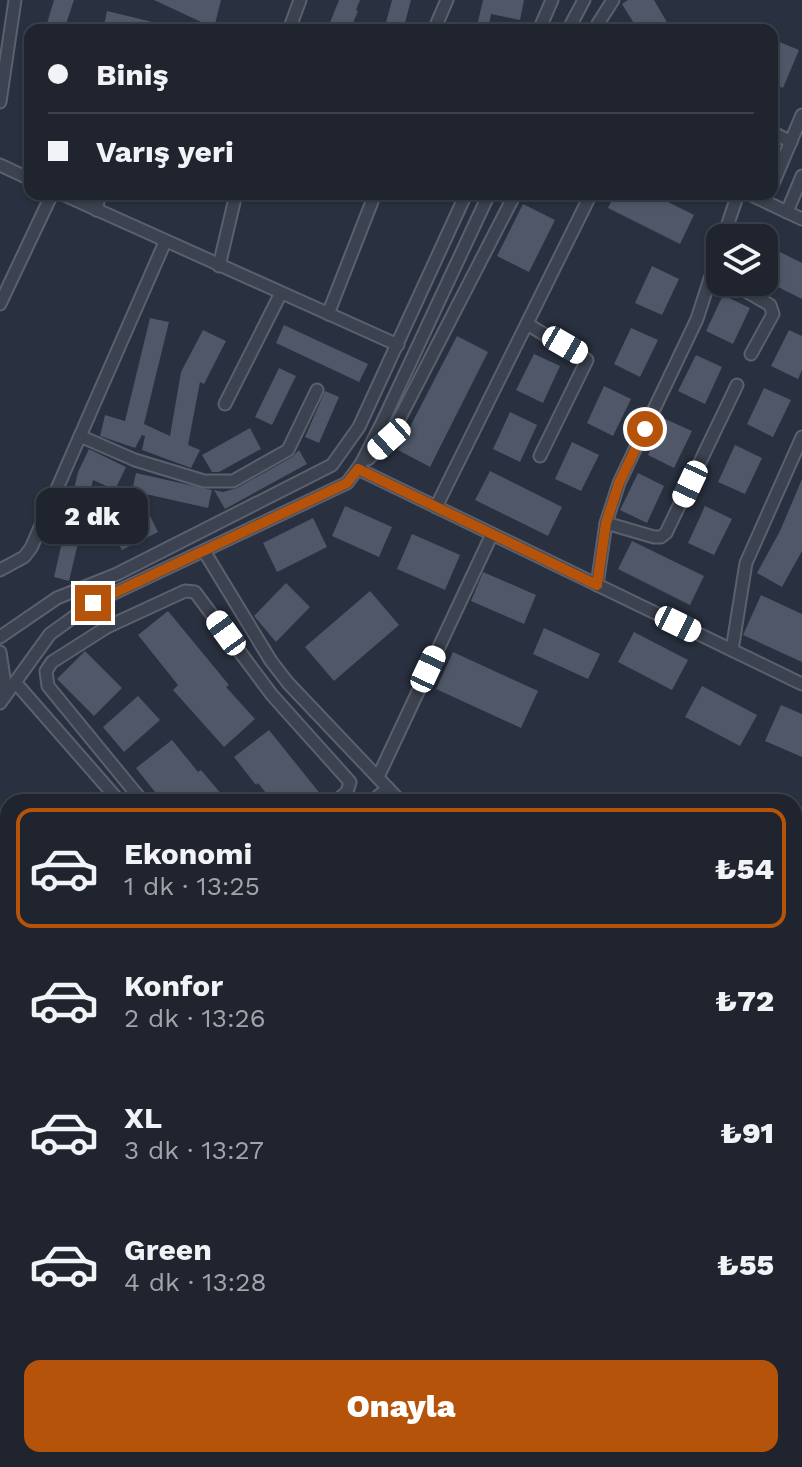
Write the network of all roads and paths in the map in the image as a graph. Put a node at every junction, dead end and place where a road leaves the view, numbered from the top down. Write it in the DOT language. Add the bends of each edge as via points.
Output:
graph roads {
  1 [pos="15,0"];
  2 [pos="300,0"];
  3 [pos="447,0"];
  4 [pos="552,0"];
  5 [pos="584,0"];
  6 [pos="613,0"];
  7 [pos="291,24"];
  8 [pos="437,24"];
  9 [pos="542,24"];
  10 [pos="571,24"];
  11 [pos="598,24"];
  12 [pos="0,102"];
  13 [pos="802,115"];
  14 [pos="778,135"];
  15 [pos="791,142"];
  16 [pos="0,165"];
  17 [pos="778,172"];
  18 [pos="24,176"];
  19 [pos="802,176"];
  20 [pos="49,200"];
  21 [pos="75,200"];
  22 [pos="98,200"];
  23 [pos="235,200"];
  24 [pos="373,200"];
  25 [pos="463,200"];
  26 [pos="486,200"];
  27 [pos="512,200"];
  28 [pos="588,200"];
  29 [pos="736,200"];
  30 [pos="770,200"];
  31 [pos="96,210"];
  32 [pos="787,212"];
  33 [pos="802,219"];
  34 [pos="728,224"];
  35 [pos="165,242"];
  36 [pos="219,266"];
  37 [pos="281,293"];
  38 [pos="707,296"];
  39 [pos="754,296"];
  40 [pos="0,304"];
  41 [pos="328,314"];
  42 [pos="527,324"];
  43 [pos="398,345"];
  44 [pos="751,354"];
  45 [pos="737,385"];
  46 [pos="317,390"];
  47 [pos="225,404"];
  48 [pos="80,436"];
  49 [pos="802,437"];
  50 [pos="540,456"];
  51 [pos="359,467"];
  52 [pos="436,507"];
  53 [pos="606,523"];
  54 [pos="492,534"];
  55 [pos="204,551"];
  56 [pos="0,570"];
  57 [pos="597,585"];
  58 [pos="93,603"];
  59 [pos="107,627"];
  60 [pos="0,637"];
  61 [pos="732,650"];
  62 [pos="0,652"];
  63 [pos="15,682"];
  64 [pos="288,683"];
  65 [pos="802,684"];
  66 [pos="272,695"];
  67 [pos="0,703"];
  68 [pos="378,777"];
  69 [pos="388,788"];
  70 [pos="113,794"];
  71 [pos="136,794"];
  72 [pos="345,794"];
  73 [pos="381,794"];
  74 [pos="394,794"];
  1 -- 12 [label="street"];
  2 -- 7 [label="street"];
  3 -- 8 [label="street"];
  4 -- 9 [label="street"];
  5 -- 10 [label="street"];
  6 -- 11 [label="street"];
  13 -- 15 [label="street"];
  14 -- 15 [label="street"];
  15 -- 17 [label="street"];
  16 -- 18 [label="street"];
  19 -- 32 [label="street"];
  20 -- 40 [label="street"];
  21 -- 31 [label="street"];
  22 -- 31 [label="street"];
  23 -- 36 [label="street"];
  24 -- 41 [label="street"];
  25 -- 43 [label="street"];
  26 -- 51 [label="street"];
  27 -- 51 [label="street" via="389,439"];
  28 -- 42 [label="street"];
  29 -- 34 [label="street"];
  30 -- 32 [label="street"];
  31 -- 35 [label="street"];
  32 -- 33 [label="street"];
  35 -- 36 [label="street"];
  35 -- 48 [label="street"];
  36 -- 37 [label="street"];
  37 -- 41 [label="street"];
  37 -- 47 [label="street"];
  38 -- 53 [label="street" via="619,483"];
  39 -- 44 [label="street" via="770,305 773,314"];
  41 -- 43 [label="street"];
  42 -- 50 [label="street" via="587,360"];
  42 -- 52 [label="street"];
  43 -- 60 [label="street" via="359,427 332,465 117,574 57,598"];
  45 -- 53 [label="street" via="666,533 654,537"];
  46 -- 48 [label="street" via="288,450 233,481 204,481"];
  48 -- 56 [label="street" via="31,548"];
  49 -- 61 [label="street" via="746,563"];
  51 -- 52 [label="street"];
  51 -- 55 [label="street" via="347,483"];
  52 -- 54 [label="street"];
  53 -- 57 [label="street"];
  54 -- 57 [label="street"];
  54 -- 68 [label="street"];
  55 -- 58 [label="street"];
  55 -- 64 [label="street"];
  57 -- 61 [label="street"];
  58 -- 59 [label="street"];
  58 -- 63 [label="street" via="50,634"];
  59 -- 66 [label="street" via="185,591 195,592"];
  59 -- 71 [label="street" via="52,662 46,671 48,686"];
  61 -- 65 [label="street"];
  62 -- 67 [label="street" via="5,684"];
  63 -- 67 [label="street"];
  63 -- 70 [label="street"];
  64 -- 66 [label="street"];
  64 -- 68 [label="street"];
  66 -- 72 [label="street" via="350,782"];
  68 -- 69 [label="street"];
  69 -- 73 [label="street"];
  69 -- 74 [label="street"];
}
